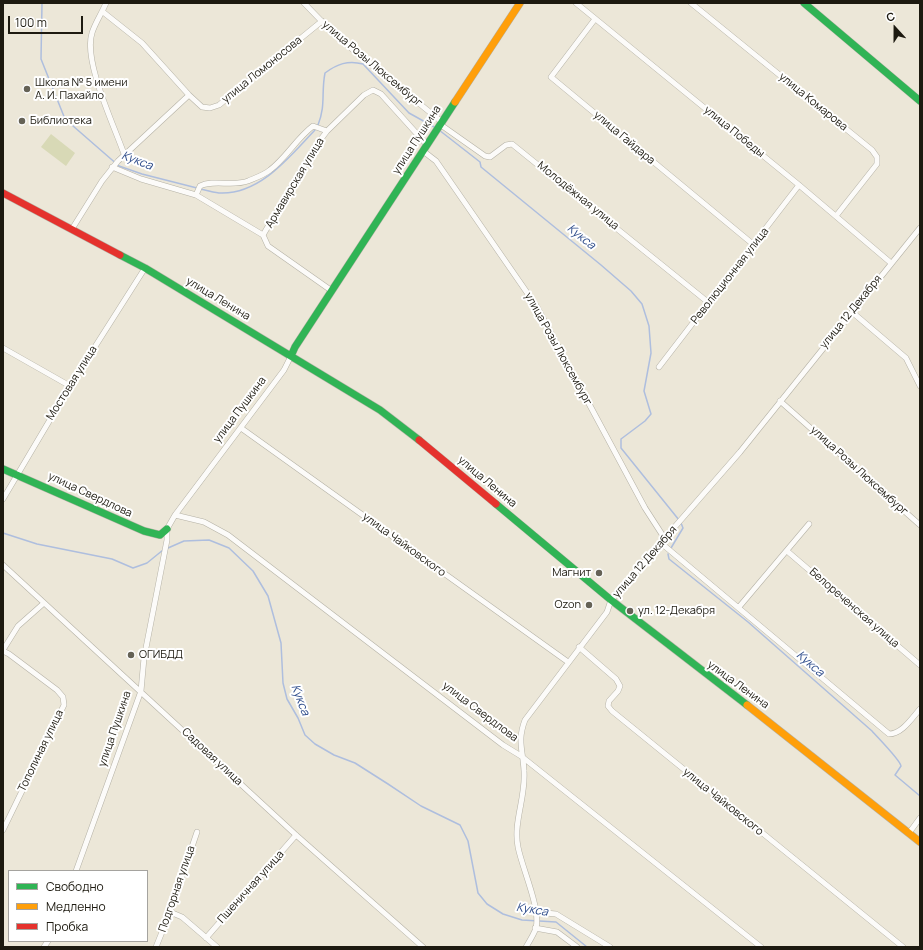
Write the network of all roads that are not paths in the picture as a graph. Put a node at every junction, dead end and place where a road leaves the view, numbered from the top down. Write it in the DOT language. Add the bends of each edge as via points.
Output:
graph roads {
  1 [pos="106,3"];
  2 [pos="304,3"];
  3 [pos="520,3"];
  4 [pos="576,3"];
  5 [pos="690,3"];
  6 [pos="804,3"];
  7 [pos="103,12"];
  8 [pos="596,19"];
  9 [pos="322,22"];
  10 [pos="189,96"];
  11 [pos="920,101"];
  12 [pos="439,127"];
  13 [pos="326,131"];
  14 [pos="425,148"];
  15 [pos="124,154"];
  16 [pos="115,165"];
  17 [pos="799,185"];
  18 [pos="198,191"];
  19 [pos="3,193"];
  20 [pos="836,216"];
  21 [pos="920,228"];
  22 [pos="72,229"];
  23 [pos="263,236"];
  24 [pos="754,245"];
  25 [pos="891,263"];
  26 [pos="145,268"];
  27 [pos="332,291"];
  28 [pos="709,303"];
  29 [pos="852,312"];
  30 [pos="3,348"];
  31 [pos="290,356"];
  32 [pos="659,367"];
  33 [pos="70,386"];
  34 [pos="920,386"];
  35 [pos="780,401"];
  36 [pos="240,428"];
  37 [pos="3,468"];
  38 [pos="17,474"];
  39 [pos="3,499"];
  40 [pos="175,515"];
  41 [pos="809,524"];
  42 [pos="920,525"];
  43 [pos="167,529"];
  44 [pos="663,541"];
  45 [pos="787,551"];
  46 [pos="3,565"];
  47 [pos="612,600"];
  48 [pos="44,603"];
  49 [pos="739,607"];
  50 [pos="579,647"];
  51 [pos="3,650"];
  52 [pos="568,662"];
  53 [pos="920,665"];
  54 [pos="141,691"];
  55 [pos="920,709"];
  56 [pos="522,756"];
  57 [pos="920,818"];
  58 [pos="3,830"];
  59 [pos="196,832"];
  60 [pos="909,833"];
  61 [pos="296,836"];
  62 [pos="920,842"];
  63 [pos="76,870"];
  64 [pos="170,912"];
  65 [pos="536,914"];
  66 [pos="536,926"];
  67 [pos="206,938"];
  68 [pos="156,947"];
  69 [pos="217,947"];
  70 [pos="423,947"];
  71 [pos="526,947"];
  72 [pos="577,947"];
  73 [pos="610,947"];
  74 [pos="761,947"];
  75 [pos="903,947"];
  1 -- 7 [label="street"];
  2 -- 9 [label="street, улица Розы Люксембург"];
  3 -- 12 [label="street, улица Пушкина"];
  4 -- 8 [label="street, улица Победы"];
  5 -- 20 [label="street, улица Комарова" via="872,150 877,157 877,164"];
  6 -- 11 [label="street"];
  7 -- 10 [label="street, улица Ломоносова" via="142,43"];
  7 -- 15 [label="street" via="92,34 90,48 93,67"];
  8 -- 17 [label="street, улица Победы"];
  8 -- 24 [label="street, улица Гайдара" via="551,77"];
  9 -- 10 [label="street, улица Ломоносова" via="219,105 202,107"];
  9 -- 12 [label="street, улица Розы Люксембург"];
  10 -- 15 [label="street"];
  12 -- 14 [label="street, улица Пушкина"];
  12 -- 28 [label="street, Молодёжная улица" via="485,156 495,156 512,144 517,147"];
  13 -- 14 [label="street, Армавирская улица" via="364,95 373,90 381,94"];
  13 -- 18 [label="street, Армавирская улица" via="313,126 270,170 256,178 234,184 210,182"];
  13 -- 23 [label="street, Армавирская улица"];
  14 -- 27 [label="street, улица Пушкина"];
  14 -- 44 [label="street, улица Розы Люксембург" via="537,307"];
  15 -- 16 [label="street"];
  16 -- 18 [label="street, Армавирская улица" via="141,179"];
  16 -- 22 [label="street"];
  17 -- 20 [label="street, улица Победы"];
  17 -- 24 [label="street, Революционная улица"];
  18 -- 23 [label="street, Армавирская улица"];
  19 -- 22 [label="street, улица Ленина"];
  20 -- 25 [label="street, улица Победы"];
  21 -- 25 [label="street, улица 12 Декабря"];
  22 -- 26 [label="street, улица Ленина"];
  23 -- 27 [label="street, Армавирская улица" via="268,246"];
  24 -- 28 [label="street, Революционная улица"];
  25 -- 29 [label="street, улица 12 Декабря"];
  26 -- 31 [label="street, улица Ленина"];
  26 -- 33 [label="street, Мостовая улица"];
  27 -- 31 [label="street, улица Пушкина"];
  28 -- 32 [label="street, Революционная улица"];
  29 -- 34 [label="street" via="906,358"];
  29 -- 35 [label="street, улица 12 Декабря"];
  30 -- 33 [label="street"];
  31 -- 36 [label="street, улица Пушкина" via="284,370"];
  31 -- 47 [label="street, улица Ленина" via="380,410 413,435"];
  33 -- 38 [label="street, Мостовая улица"];
  35 -- 42 [label="street, улица Розы Люксембург"];
  35 -- 44 [label="street, улица 12 Декабря"];
  36 -- 40 [label="street, улица Пушкина"];
  36 -- 52 [label="street, улица Чайковского"];
  37 -- 38 [label="street, улица Свердлова"];
  38 -- 39 [label="street, Мостовая улица"];
  38 -- 43 [label="street, улица Свердлова" via="144,532 160,535"];
  40 -- 43 [label="street, улица Пушкина"];
  40 -- 56 [label="street, улица Свердлова" via="204,522 228,535 503,745"];
  41 -- 45 [label="street"];
  43 -- 54 [label="street, улица Пушкина" via="144,658"];
  44 -- 47 [label="street, улица 12 Декабря"];
  44 -- 49 [label="street"];
  45 -- 49 [label="street"];
  45 -- 53 [label="street, Белореченская улица"];
  46 -- 48 [label="street, Садовая улица"];
  47 -- 50 [label="street, улица 12 Декабря" via="607,612"];
  47 -- 60 [label="street, улица Ленина"];
  48 -- 51 [label="street" via="18,626"];
  48 -- 54 [label="street, Садовая улица"];
  49 -- 55 [label="street" via="889,734 901,730"];
  50 -- 52 [label="street, улица 12 Декабря"];
  50 -- 75 [label="street, улица Чайковского" via="616,679 620,686 608,701 612,711"];
  51 -- 58 [label="street, Тополиная улица" via="57,690 63,697 64,705"];
  52 -- 56 [label="street, улица 12 Декабря" via="525,720 520,734"];
  54 -- 61 [label="street, Садовая улица"];
  54 -- 63 [label="street, улица Пушкина"];
  56 -- 65 [label="street, улица 12 Декабря" via="524,772 517,841"];
  56 -- 74 [label="street, улица Свердлова"];
  57 -- 60 [label="street"];
  59 -- 64 [label="street, Подгорная улица"];
  60 -- 62 [label="street, улица Ленина"];
  61 -- 67 [label="street, Пшеничная улица"];
  61 -- 70 [label="street, Садовая улица"];
  64 -- 67 [label="street" via="182,917"];
  64 -- 68 [label="street, Подгорная улица"];
  65 -- 66 [label="street, улица 12 Декабря"];
  65 -- 73 [label="street" via="556,914"];
  66 -- 71 [label="street, улица 12 Декабря"];
  66 -- 72 [label="street" via="557,932"];
  67 -- 69 [label="street"];
}
